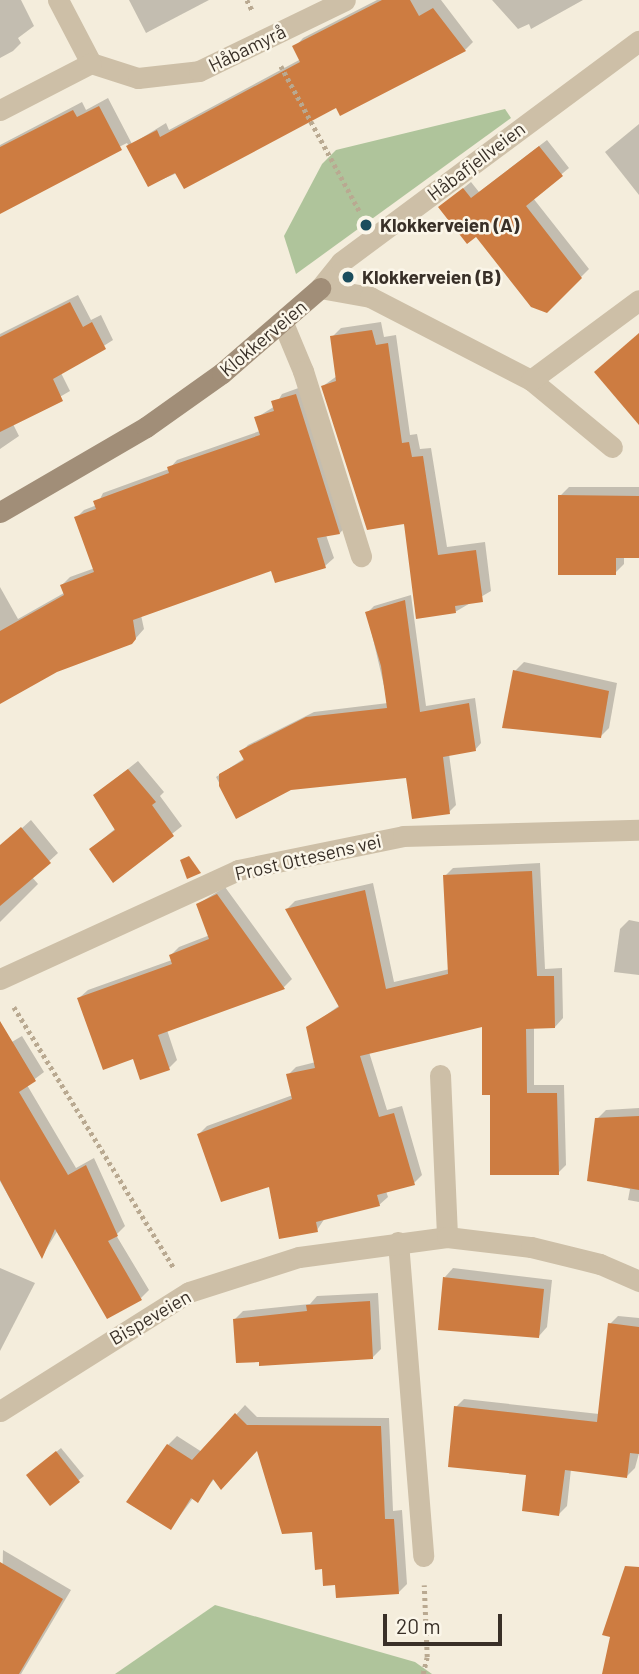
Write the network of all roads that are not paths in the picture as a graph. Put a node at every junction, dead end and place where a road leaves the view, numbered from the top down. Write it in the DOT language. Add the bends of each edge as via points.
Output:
graph roads {
  1 [pos="58,0"];
  2 [pos="345,0"];
  3 [pos="639,41"];
  4 [pos="91,63"];
  5 [pos="0,110"];
  6 [pos="320,288"];
  7 [pos="639,300"];
  8 [pos="283,323"];
  9 [pos="531,380"];
  10 [pos="612,447"];
  11 [pos="0,512"];
  12 [pos="361,555"];
  13 [pos="639,830"];
  14 [pos="4,987"];
  15 [pos="440,1075"];
  16 [pos="447,1237"];
  17 [pos="398,1242"];
  18 [pos="639,1281"];
  19 [pos="0,1411"];
  20 [pos="423,1556"];
  1 -- 4 [label="street"];
  2 -- 4 [label="street, Håbamyrå" via="199,71 138,78"];
  3 -- 6 [label="street, Håbafjellveien" via="341,262"];
  4 -- 5 [label="street"];
  6 -- 8 [label="street, Klokkerveien"];
  6 -- 9 [label="street, Klokkerveien" via="370,297"];
  7 -- 9 [label="street"];
  8 -- 11 [label="street, Klokkerveien" via="146,427"];
  8 -- 12 [label="street" via="303,370"];
  9 -- 10 [label="street, Klokkerveien"];
  13 -- 14 [label="street, Prost Ottesens vei" via="402,836 238,870"];
  15 -- 16 [label="street"];
  16 -- 17 [label="street, Bispeveien"];
  16 -- 18 [label="street, Bispeveien" via="531,1247 600,1264"];
  17 -- 19 [label="street, Bispeveien" via="299,1257 189,1292"];
  17 -- 20 [label="street"];
}
